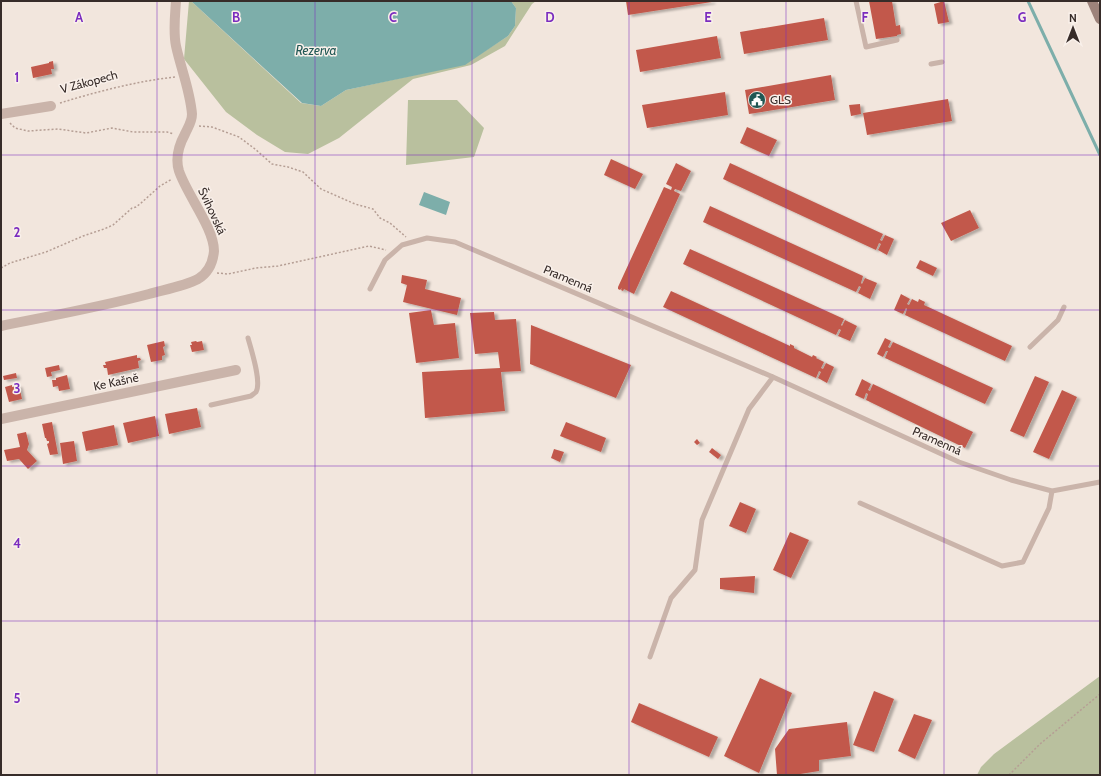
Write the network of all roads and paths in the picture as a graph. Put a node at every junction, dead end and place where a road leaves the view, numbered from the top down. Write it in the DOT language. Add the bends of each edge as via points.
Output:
graph roads {
  1 [pos="176,1"];
  2 [pos="856,1"];
  3 [pos="1092,1"];
  4 [pos="1100,20"];
  5 [pos="898,40"];
  6 [pos="942,62"];
  7 [pos="931,64"];
  8 [pos="185,76"];
  9 [pos="51,106"];
  10 [pos="3,117"];
  11 [pos="189,126"];
  12 [pos="184,136"];
  13 [pos="181,176"];
  14 [pos="412,242"];
  15 [pos="393,252"];
  16 [pos="1,268"];
  17 [pos="213,273"];
  18 [pos="370,289"];
  19 [pos="1064,308"];
  20 [pos="1,326"];
  21 [pos="248,338"];
  22 [pos="1030,347"];
  23 [pos="236,370"];
  24 [pos="773,377"];
  25 [pos="211,405"];
  26 [pos="1,419"];
  27 [pos="1100,482"];
  28 [pos="1052,491"];
  29 [pos="860,503"];
  30 [pos="650,657"];
  31 [pos="1100,694"];
  32 [pos="1009,775"];
  1 -- 8 [label="street, Švihovská" via="176,46"];
  2 -- 5 [label="lane" via="866,47"];
  3 -- 4 [label="main road"];
  6 -- 7 [label="lane"];
  8 -- 9 [label="path, V Zákopech" via="147,81 85,95"];
  8 -- 11 [label="street, Švihovská" via="192,115"];
  9 -- 10 [label="street, V Zákopech"];
  10 -- 12 [label="path" via="15,128 28,131 58,129 86,134 112,128 134,132 167,132"];
  11 -- 12 [label="street, Švihovská"];
  11 -- 14 [label="path" via="212,127 239,137 272,164 288,166 303,172 321,189 373,209 380,218"];
  12 -- 13 [label="street, Švihovská" via="177,162"];
  13 -- 16 [label="path" via="160,186 113,225"];
  13 -- 20 [label="street, Švihovská" via="213,244 211,265 204,274 172,287 128,299"];
  14 -- 15 [label="lane, Pramenná" via="402,245"];
  14 -- 24 [label="lane, Pramenná" via="427,238 455,242"];
  15 -- 17 [label="path" via="370,246 278,266 228,274"];
  15 -- 18 [label="lane, Pramenná" via="385,260"];
  19 -- 22 [label="lane" via="1058,320"];
  21 -- 25 [label="lane" via="258,376 256,392 251,396"];
  23 -- 26 [label="street, Ke Kašně"];
  24 -- 28 [label="lane, Pramenná" via="959,462"];
  24 -- 30 [label="lane" via="749,409 702,520 695,570 671,598"];
  27 -- 28 [label="lane, Pramenná"];
  28 -- 29 [label="lane" via="1049,508 1024,562 1002,566"];
  31 -- 32 [label="path" via="1040,744"];
}
